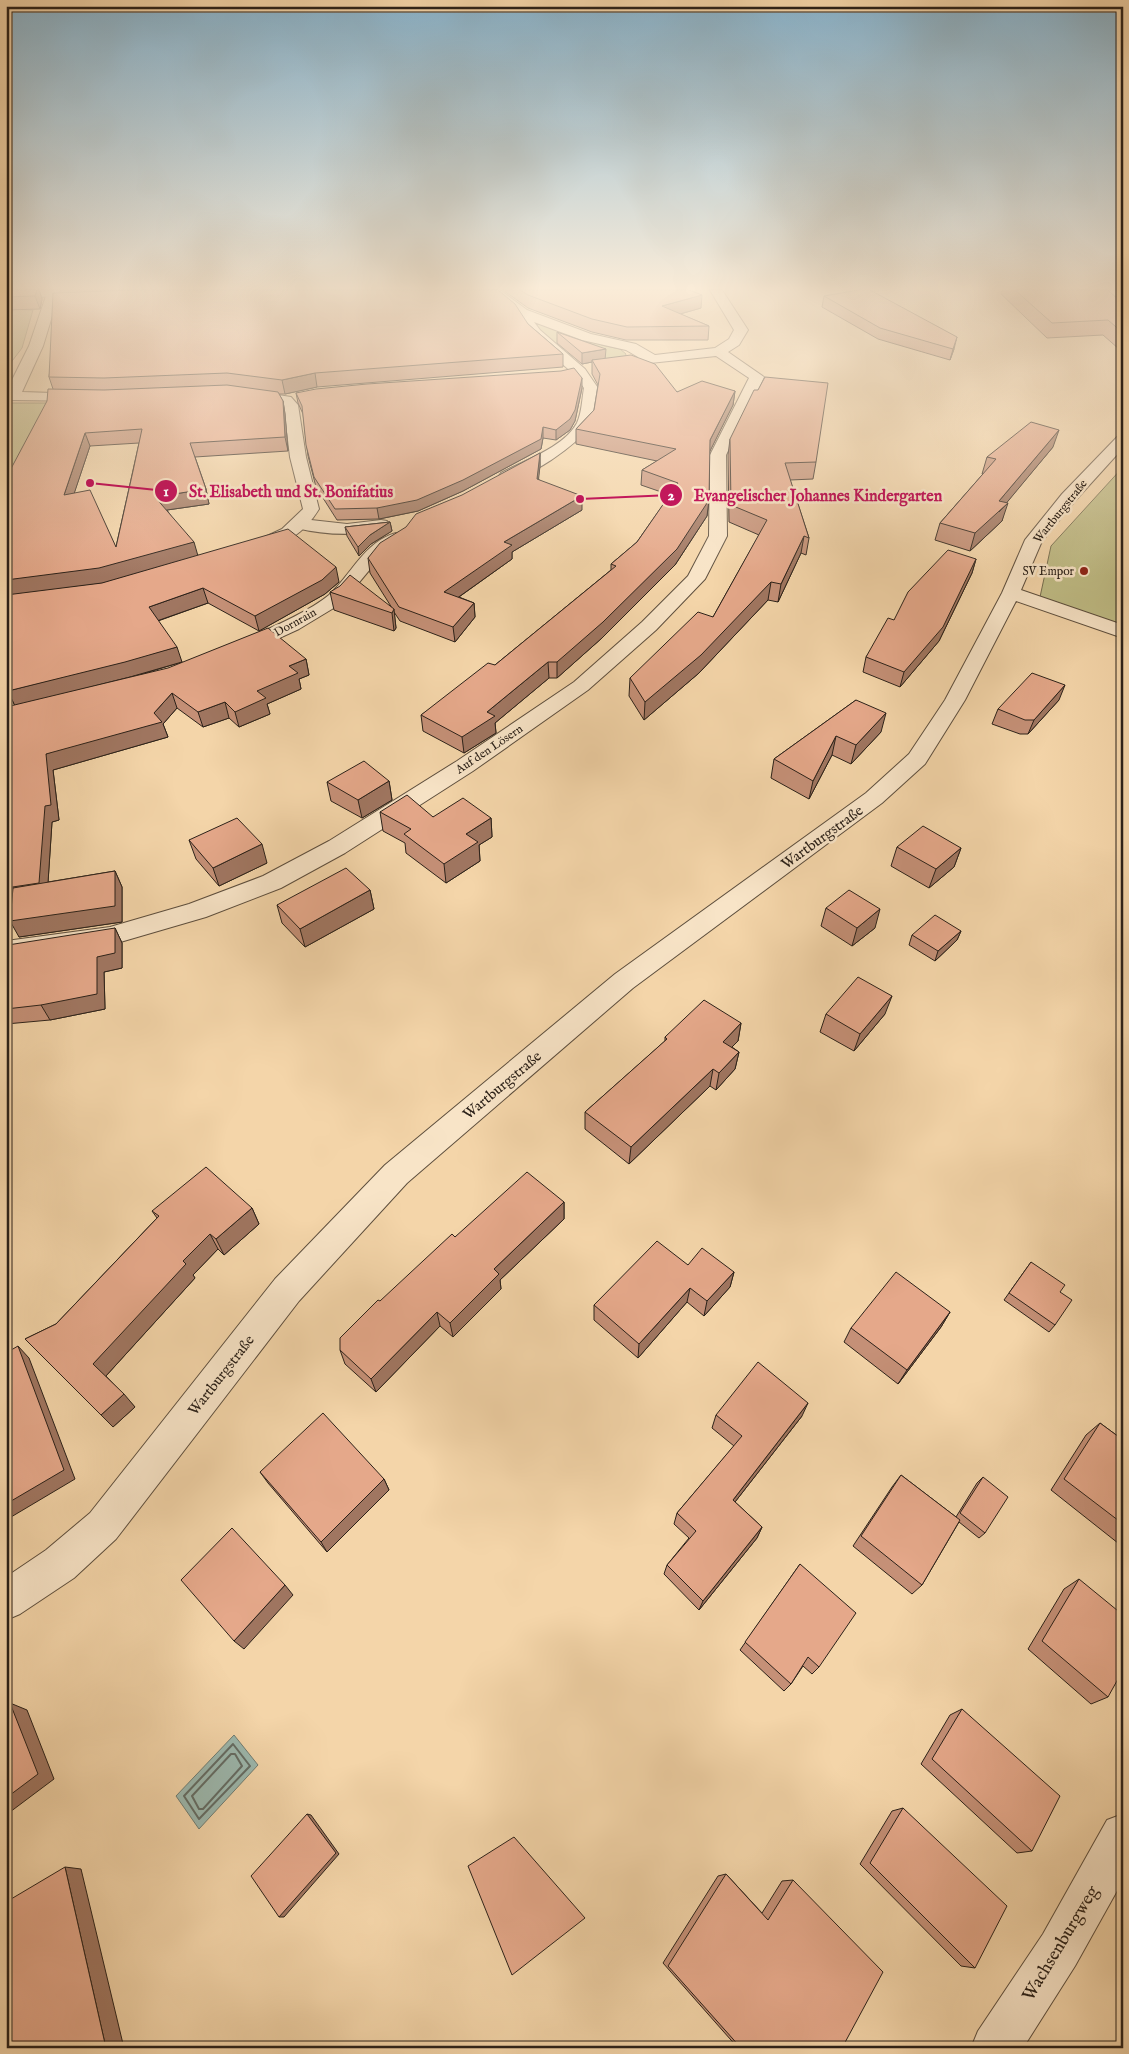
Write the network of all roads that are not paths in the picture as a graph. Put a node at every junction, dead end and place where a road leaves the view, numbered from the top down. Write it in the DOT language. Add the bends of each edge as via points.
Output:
graph roads {
  1 [pos="591,386"];
  2 [pos="753,386"];
  3 [pos="230,393"];
  4 [pos="9,396"];
  5 [pos="99,398"];
  6 [pos="1123,439"];
  7 [pos="491,484"];
  8 [pos="302,524"];
  9 [pos="355,528"];
  10 [pos="245,550"];
  11 [pos="375,552"];
  12 [pos="1011,593"];
  13 [pos="1123,632"];
  14 [pos="226,654"];
  15 [pos="6,951"];
  16 [pos="6,1600"];
  17 [pos="1123,1836"];
  18 [pos="995,2048"];
  1 -- 7 [label="street" via="584,424 575,436"];
  2 -- 15 [label="street, Auf den Lösern" via="718,455 718,536 696,580 581,686 449,776 337,847 272,882 197,911 110,936"];
  3 -- 8 [label="street" via="292,398 298,457 311,509"];
  4 -- 5 [label="street"];
  6 -- 12 [label="street, Wartburgstraße" via="1034,540"];
  8 -- 9 [label="street, Dornrain"];
  8 -- 10 [label="street" via="283,536"];
  9 -- 11 [label="street" via="367,547"];
  9 -- 11 [label="street, Dornrain" via="406,523 401,535"];
  11 -- 14 [label="street, Dornrain" via="335,599 292,625"];
  12 -- 13 [label="street"];
  12 -- 16 [label="street, Wartburgstraße" via="955,700 917,759 874,798 624,981 396,1174 287,1290 104,1526 60,1564"];
  17 -- 18 [label="street, Wachsenburgweg" via="1059,1950"];
}
